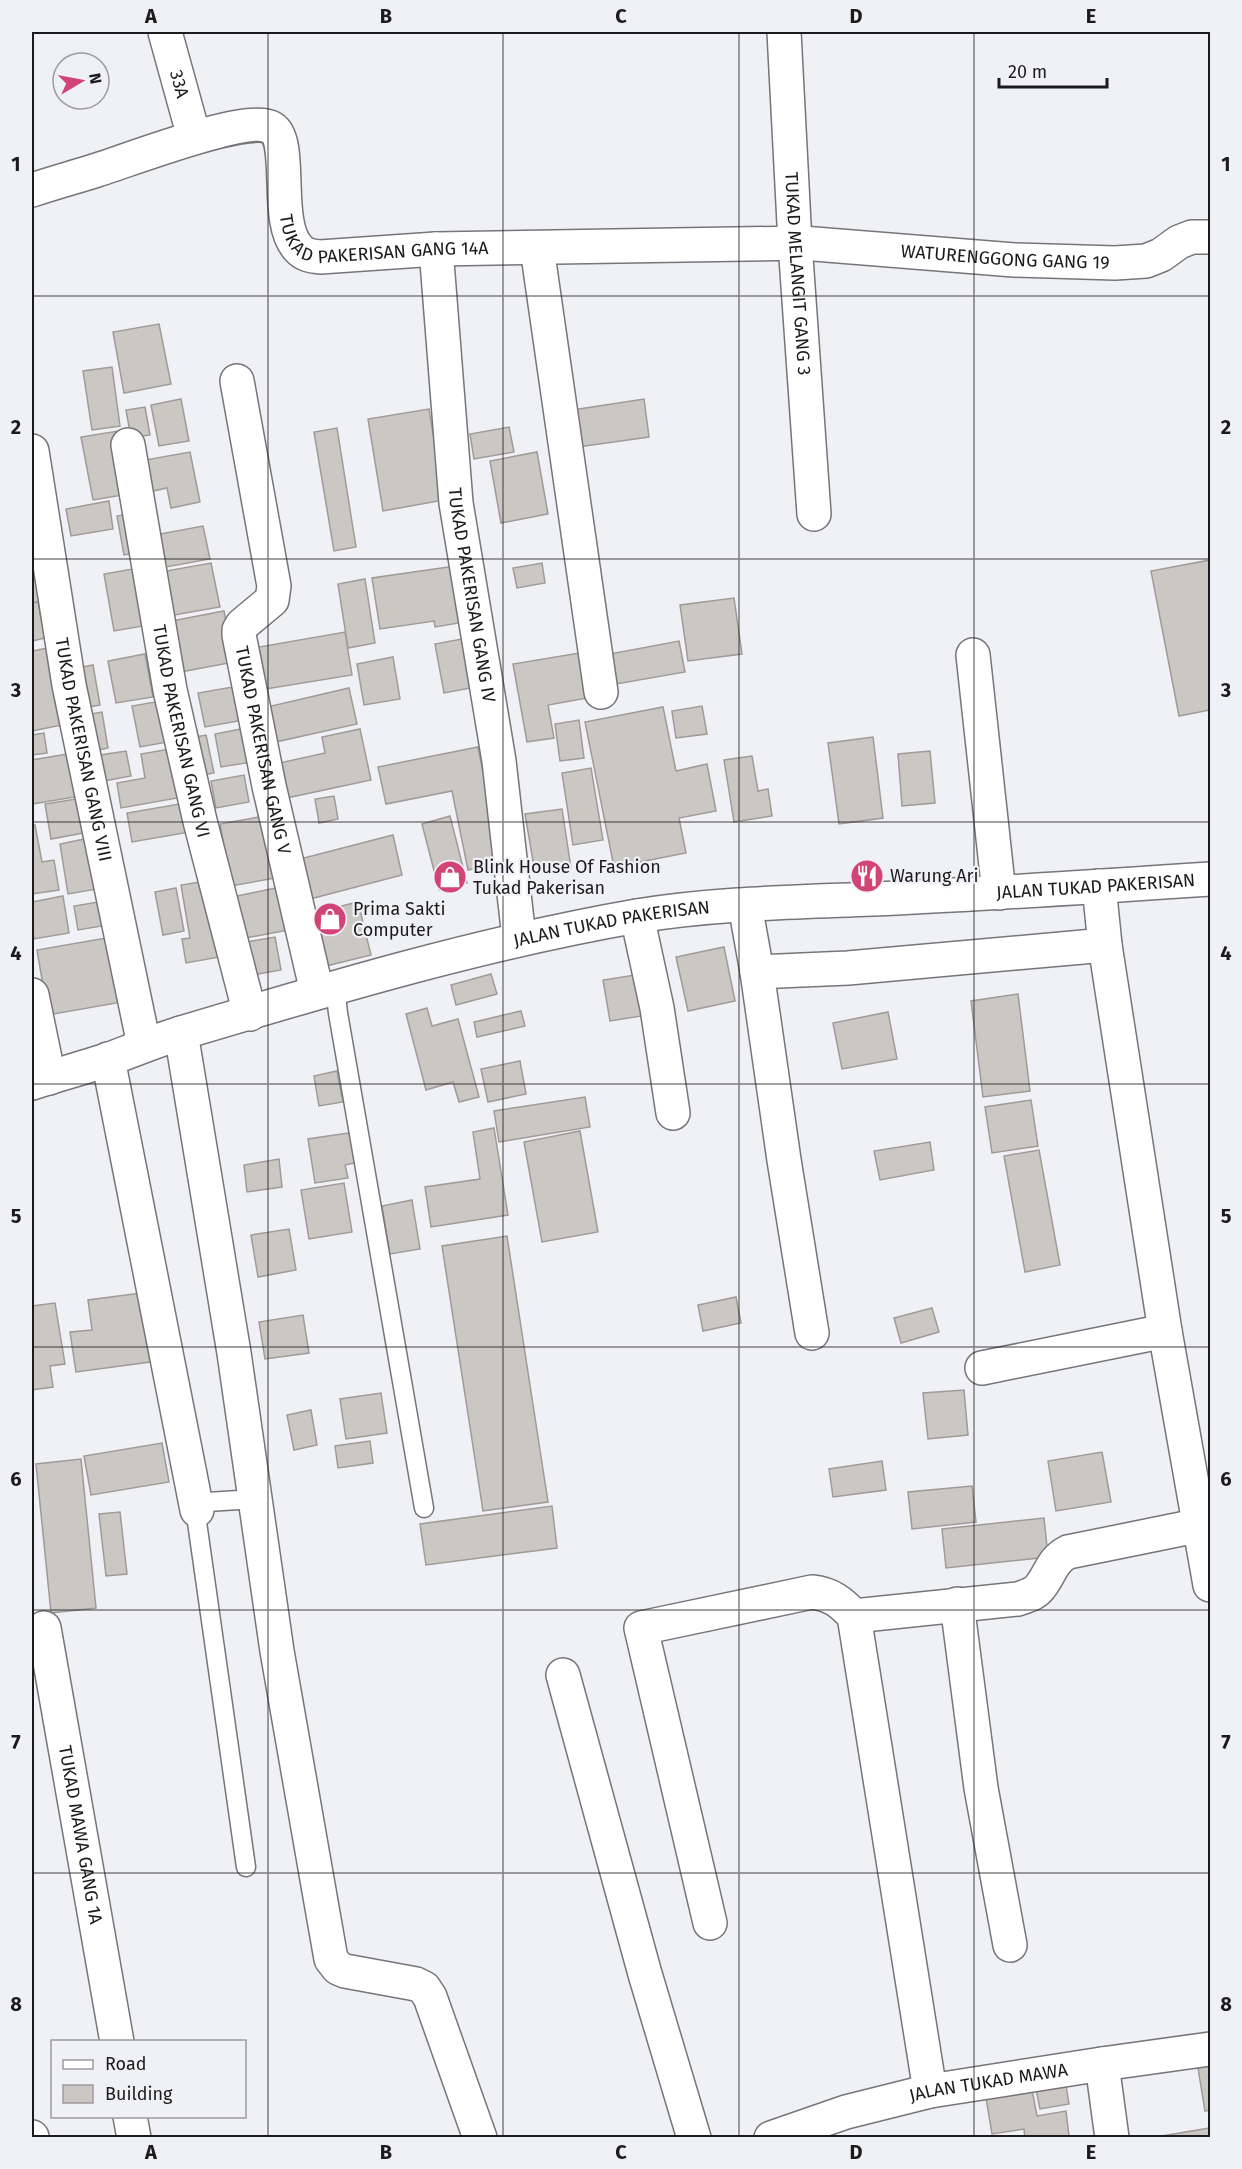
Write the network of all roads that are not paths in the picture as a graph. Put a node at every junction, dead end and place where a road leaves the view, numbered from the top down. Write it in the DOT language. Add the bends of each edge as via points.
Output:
graph roads {
  1 [pos="165,32"];
  2 [pos="784,32"];
  3 [pos="194,137"];
  4 [pos="32,190"];
  5 [pos="1210,237"];
  6 [pos="795,243"];
  7 [pos="537,248"];
  8 [pos="436,249"];
  9 [pos="237,381"];
  10 [pos="128,445"];
  11 [pos="32,451"];
  12 [pos="814,514"];
  13 [pos="973,655"];
  14 [pos="602,692"];
  15 [pos="1210,879"];
  16 [pos="1099,886"];
  17 [pos="999,893"];
  18 [pos="745,905"];
  19 [pos="637,916"];
  20 [pos="519,938"];
  21 [pos="1105,945"];
  22 [pos="757,972"];
  23 [pos="326,989"];
  24 [pos="32,995"];
  25 [pos="250,1014"];
  26 [pos="180,1033"];
  27 [pos="144,1045"];
  28 [pos="108,1059"];
  29 [pos="40,1080"];
  30 [pos="673,1113"];
  31 [pos="1165,1330"];
  32 [pos="812,1333"];
  33 [pos="982,1368"];
  34 [pos="255,1499"];
  35 [pos="424,1508"];
  36 [pos="197,1510"];
  37 [pos="1201,1525"];
  38 [pos="1210,1585"];
  39 [pos="957,1604"];
  40 [pos="854,1616"];
  41 [pos="44,1629"];
  42 [pos="564,1675"];
  43 [pos="246,1867"];
  44 [pos="710,1923"];
  45 [pos="1010,1945"];
  46 [pos="117,2040"];
  47 [pos="1210,2049"];
  48 [pos="1102,2064"];
  49 [pos="930,2091"];
  50 [pos="130,2118"];
  51 [pos="134,2138"];
  52 [pos="480,2138"];
  53 [pos="694,2138"];
  54 [pos="771,2138"];
  55 [pos="1112,2138"];
  1 -- 3 [label="street, 33A"];
  2 -- 6 [label="street, TUKAD MELANGIT GANG 3"];
  3 -- 4 [label="street, TUKAD PAKERISAN GANG 14A"];
  3 -- 8 [label="street, TUKAD PAKERISAN GANG 14A" via="266,124 275,129 281,142 290,237 306,254 320,257"];
  5 -- 6 [label="street, WATURENGGONG GANG 19" via="1192,237 1146,261 1115,263 1014,260"];
  6 -- 7 [label="street, TUKAD PAKERISAN GANG 14A"];
  6 -- 12 [label="street, TUKAD MELANGIT GANG 3"];
  7 -- 8 [label="street, TUKAD PAKERISAN GANG 14A"];
  7 -- 14 [label="street"];
  8 -- 20 [label="street, TUKAD PAKERISAN GANG IV" via="456,503 499,761"];
  9 -- 23 [label="street, TUKAD PAKERISAN GANG V" via="274,586 273,600 242,625 239,635 269,786"];
  10 -- 25 [label="street, TUKAD PAKERISAN GANG VI" via="170,690"];
  11 -- 27 [label="street, TUKAD PAKERISAN GANG VIII" via="69,685"];
  13 -- 17 [label="street"];
  15 -- 16 [label="street, JALAN TUKAD PAKERISAN"];
  16 -- 17 [label="street, JALAN TUKAD PAKERISAN"];
  16 -- 21 [label="street"];
  17 -- 18 [label="street, JALAN TUKAD PAKERISAN"];
  18 -- 19 [label="street, JALAN TUKAD PAKERISAN"];
  18 -- 22 [label="street"];
  19 -- 20 [label="street, JALAN TUKAD PAKERISAN"];
  19 -- 30 [label="street" via="657,1008"];
  20 -- 23 [label="street, JALAN TUKAD PAKERISAN"];
  21 -- 22 [label="street" via="848,968"];
  21 -- 31 [label="street"];
  22 -- 32 [label="street"];
  23 -- 25 [label="street, JALAN TUKAD PAKERISAN"];
  23 -- 35 [label="lane" via="338,1013"];
  24 -- 29 [label="street"];
  25 -- 26 [label="street, JALAN TUKAD PAKERISAN"];
  26 -- 27 [label="street, JALAN TUKAD PAKERISAN"];
  26 -- 34 [label="street"];
  27 -- 28 [label="street, JALAN TUKAD PAKERISAN"];
  28 -- 29 [label="street, JALAN TUKAD PAKERISAN"];
  28 -- 36 [label="street"];
  31 -- 33 [label="street"];
  31 -- 37 [label="street"];
  34 -- 36 [label="lane" via="207,1502"];
  34 -- 52 [label="street" via="277,1651 331,1959 345,1971 424,1988"];
  36 -- 43 [label="lane"];
  37 -- 38 [label="street"];
  37 -- 39 [label="street" via="1068,1552 1054,1562 1032,1594 1018,1599"];
  39 -- 40 [label="street"];
  39 -- 45 [label="street" via="981,1788"];
  40 -- 44 [label="street" via="841,1602 825,1593 812,1592 641,1629"];
  40 -- 49 [label="street"];
  41 -- 46 [label="street, TUKAD MAWA GANG 1A"];
  42 -- 53 [label="street"];
  47 -- 48 [label="street, JALAN TUKAD MAWA"];
  48 -- 49 [label="street, JALAN TUKAD MAWA"];
  48 -- 55 [label="street"];
  49 -- 54 [label="street, JALAN TUKAD MAWA" via="846,2112"];
  50 -- 51 [label="street"];
}
